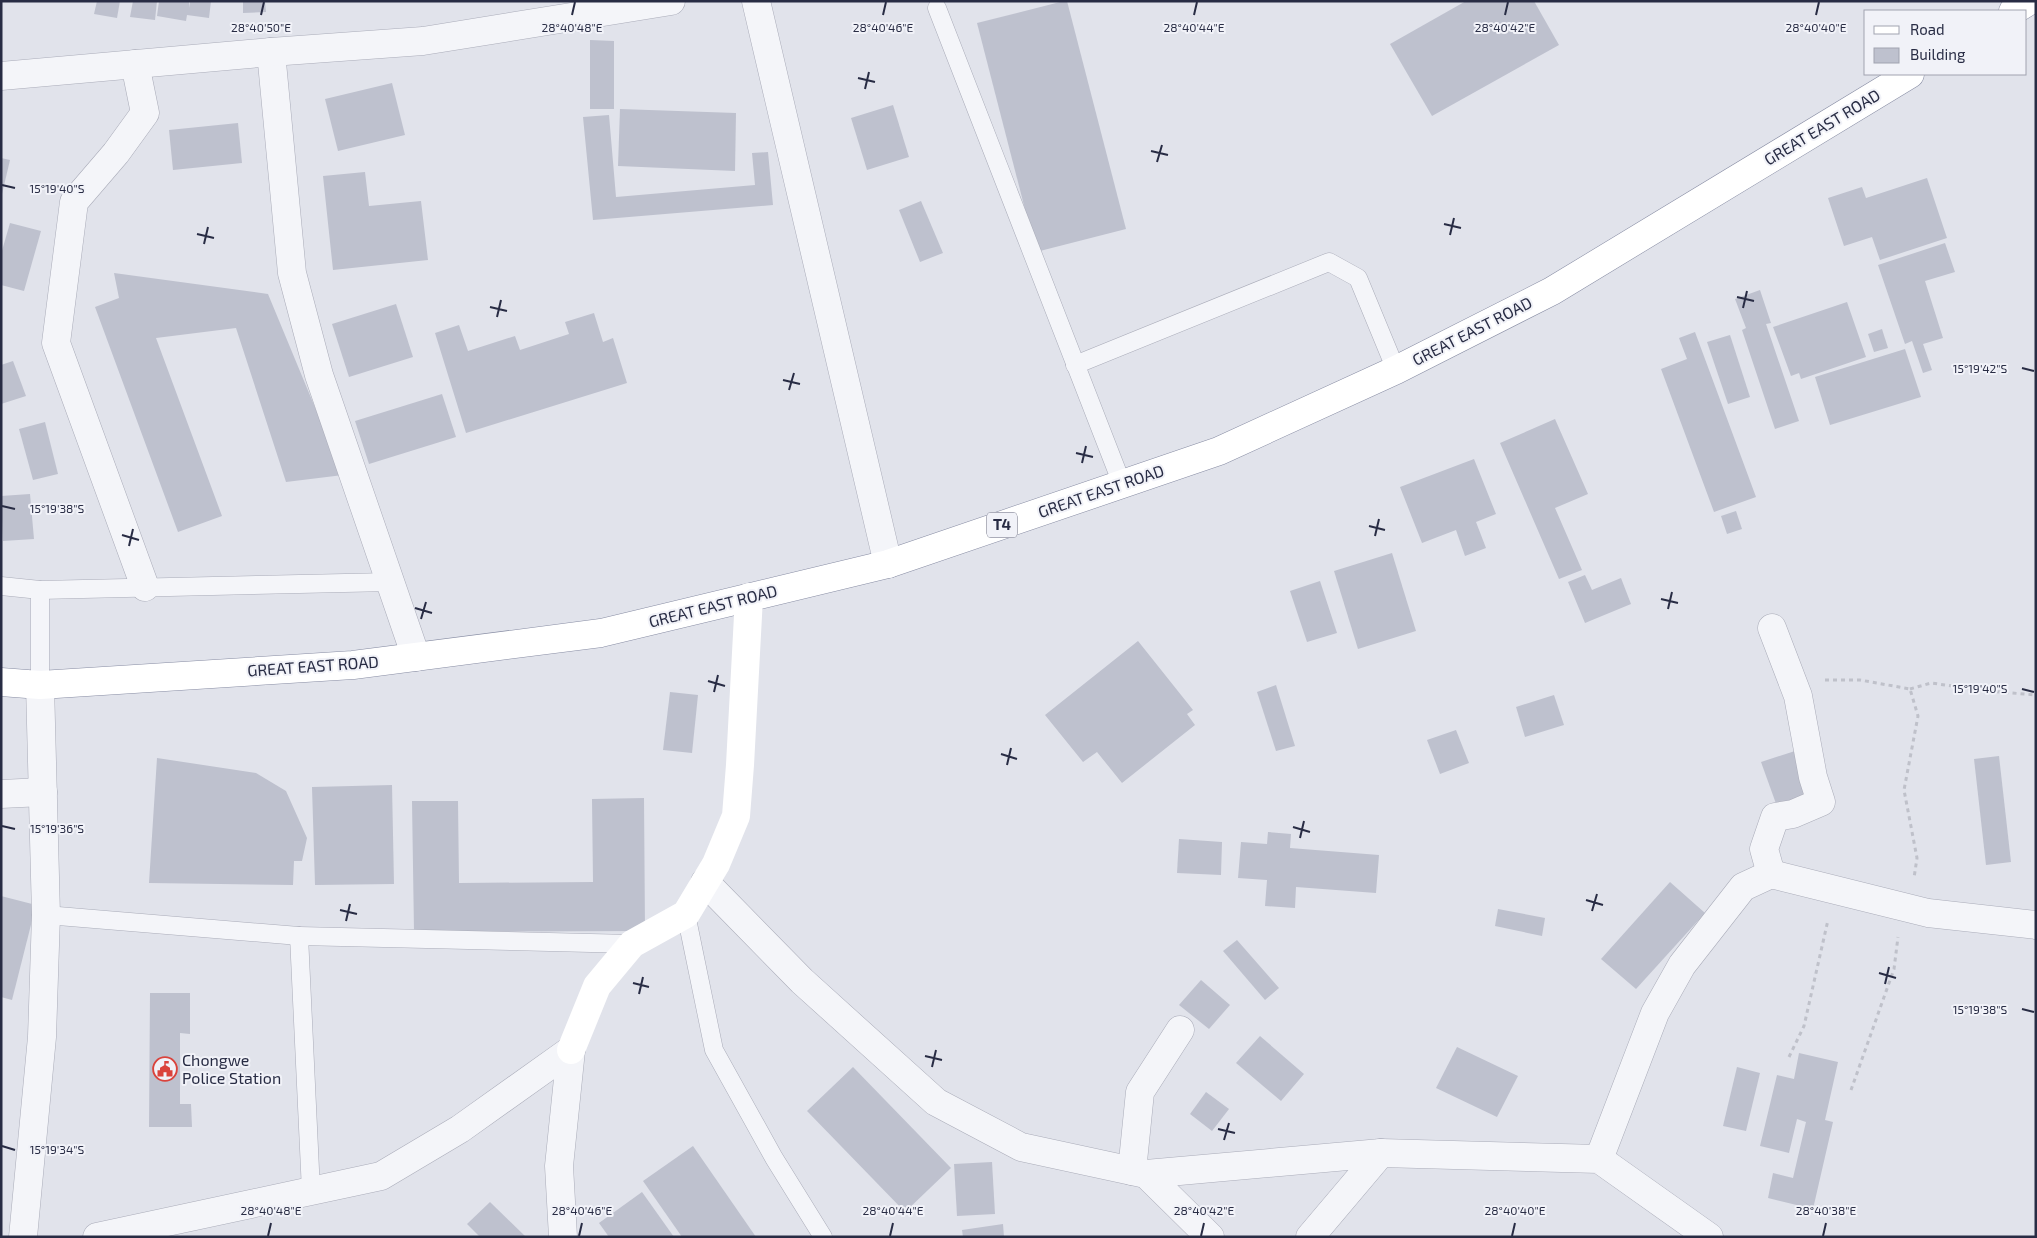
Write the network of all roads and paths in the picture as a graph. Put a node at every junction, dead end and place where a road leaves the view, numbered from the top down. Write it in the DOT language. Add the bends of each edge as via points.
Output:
graph roads {
  1 [pos="671,1"];
  2 [pos="756,1"];
  3 [pos="2029,1"];
  4 [pos="937,8"];
  5 [pos="2015,10"];
  6 [pos="271,52"];
  7 [pos="135,64"];
  8 [pos="1908,75"];
  9 [pos="1,76"];
  10 [pos="1075,365"];
  11 [pos="1396,370"];
  12 [pos="1122,484"];
  13 [pos="888,564"];
  14 [pos="390,582"];
  15 [pos="1,586"];
  16 [pos="145,587"];
  17 [pos="40,590"];
  18 [pos="749,597"];
  19 [pos="1772,628"];
  20 [pos="416,657"];
  21 [pos="1,682"];
  22 [pos="40,685"];
  23 [pos="1794,687"];
  24 [pos="1910,689"];
  25 [pos="2036,695"];
  26 [pos="43,792"];
  27 [pos="1,794"];
  28 [pos="1771,874"];
  29 [pos="705,882"];
  30 [pos="1835,890"];
  31 [pos="1906,907"];
  32 [pos="686,914"];
  33 [pos="46,915"];
  34 [pos="2036,925"];
  35 [pos="299,936"];
  36 [pos="632,944"];
  37 [pos="1180,1030"];
  38 [pos="572,1050"];
  39 [pos="1789,1057"];
  40 [pos="1851,1090"];
  41 [pos="1381,1153"];
  42 [pos="1599,1159"];
  43 [pos="1139,1172"];
  44 [pos="311,1191"];
  45 [pos="1696,1232"];
  46 [pos="23,1237"];
  47 [pos="97,1237"];
  48 [pos="563,1237"];
  49 [pos="823,1237"];
  50 [pos="1210,1237"];
  51 [pos="1310,1237"];
  1 -- 6 [label="street" via="423,41"];
  2 -- 13 [label="street"];
  3 -- 5 [label="main road"];
  4 -- 10 [label="lane"];
  6 -- 7 [label="street"];
  6 -- 14 [label="street" via="292,273 319,375"];
  7 -- 9 [label="street"];
  7 -- 16 [label="street" via="144,113 116,154 74,202 56,342"];
  8 -- 11 [label="main road, GREAT EAST ROAD / T4" via="1552,291"];
  10 -- 11 [label="lane" via="1329,262 1358,278"];
  10 -- 12 [label="lane"];
  11 -- 12 [label="main road, GREAT EAST ROAD / T4" via="1219,451"];
  12 -- 13 [label="main road, GREAT EAST ROAD / T4"];
  13 -- 18 [label="main road, GREAT EAST ROAD / T4"];
  14 -- 16 [label="lane"];
  14 -- 20 [label="street"];
  15 -- 17 [label="lane"];
  16 -- 17 [label="lane"];
  17 -- 22 [label="lane"];
  18 -- 20 [label="main road, GREAT EAST ROAD / T4" via="601,633"];
  18 -- 29 [label="main road" via="736,816"];
  19 -- 23 [label="street"];
  20 -- 22 [label="main road, GREAT EAST ROAD / T4" via="353,665"];
  21 -- 22 [label="main road, GREAT EAST ROAD / T4"];
  22 -- 26 [label="street"];
  23 -- 24 [label="path" via="1822,680 1860,680"];
  23 -- 28 [label="street" via="1821,802 1793,814 1775,817 1764,849"];
  24 -- 25 [label="path" via="1931,683"];
  24 -- 31 [label="path" via="1918,716 1904,790 1917,858"];
  26 -- 27 [label="street"];
  26 -- 33 [label="street"];
  28 -- 30 [label="street"];
  28 -- 42 [label="street" via="1743,887 1682,965 1655,1013"];
  29 -- 32 [label="main road"];
  29 -- 43 [label="street" via="802,981 936,1102 1021,1147"];
  30 -- 31 [label="street"];
  30 -- 39 [label="path" via="1804,1026"];
  31 -- 34 [label="street"];
  31 -- 40 [label="path" via="1894,969"];
  32 -- 36 [label="main road"];
  32 -- 49 [label="lane" via="714,1050 774,1158"];
  33 -- 35 [label="lane"];
  33 -- 46 [label="street" via="42,1037"];
  35 -- 36 [label="lane"];
  35 -- 44 [label="lane"];
  36 -- 38 [label="main road" via="597,986"];
  37 -- 43 [label="street" via="1140,1092"];
  38 -- 44 [label="street" via="460,1129 381,1176"];
  38 -- 48 [label="street" via="559,1166"];
  41 -- 42 [label="street"];
  41 -- 43 [label="street"];
  41 -- 51 [label="street"];
  42 -- 45 [label="street"];
  43 -- 50 [label="street"];
  44 -- 47 [label="street"];
}
